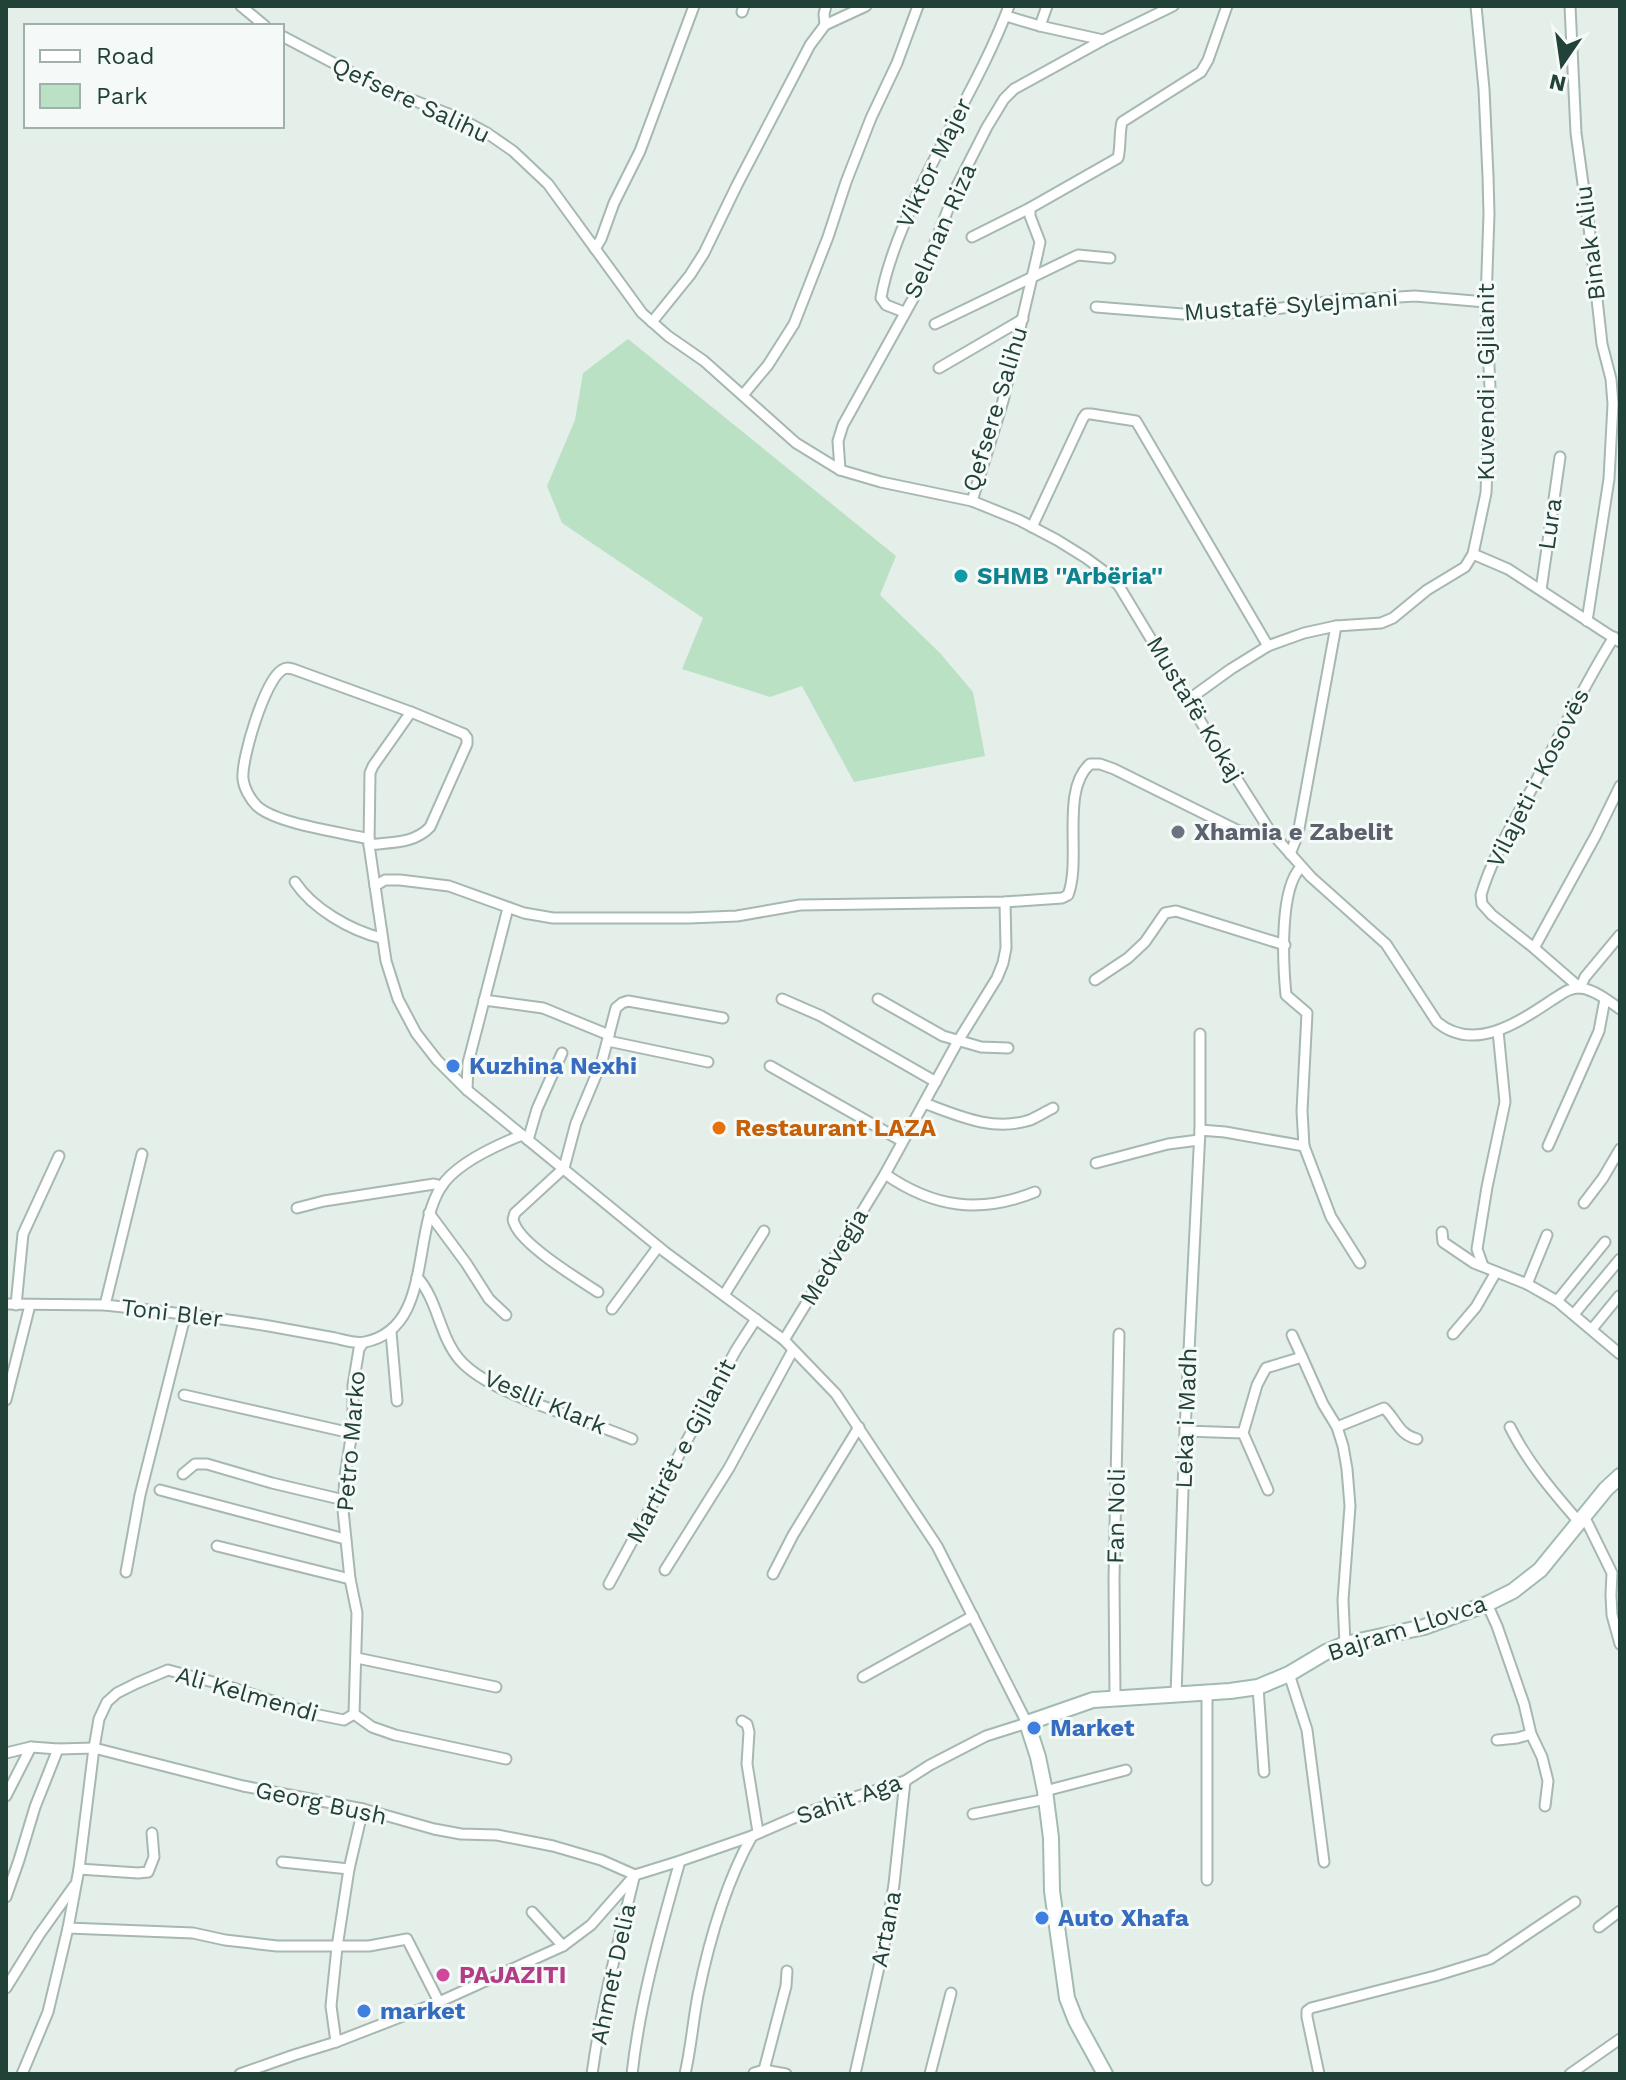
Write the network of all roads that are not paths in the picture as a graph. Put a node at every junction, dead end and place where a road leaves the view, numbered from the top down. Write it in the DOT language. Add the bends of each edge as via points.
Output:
graph roads {
  1 [pos="241,6"];
  2 [pos="694,6"];
  3 [pos="826,6"];
  4 [pos="866,6"];
  5 [pos="918,6"];
  6 [pos="1047,6"];
  7 [pos="1173,6"];
  8 [pos="1227,6"];
  9 [pos="1476,6"];
  10 [pos="1570,6"];
  11 [pos="1008,11"];
  12 [pos="263,24"];
  13 [pos="825,25"];
  14 [pos="1040,26"];
  15 [pos="284,37"];
  16 [pos="1103,40"];
  17 [pos="1030,208"];
  18 [pos="972,237"];
  19 [pos="595,249"];
  20 [pos="1110,258"];
  21 [pos="1032,277"];
  22 [pos="1486,302"];
  23 [pos="1096,307"];
  24 [pos="904,312"];
  25 [pos="1023,319"];
  26 [pos="652,322"];
  27 [pos="935,324"];
  28 [pos="939,368"];
  29 [pos="743,395"];
  30 [pos="1560,457"];
  31 [pos="840,470"];
  32 [pos="972,501"];
  33 [pos="1032,527"];
  34 [pos="1473,554"];
  35 [pos="1541,590"];
  36 [pos="1587,621"];
  37 [pos="1336,626"];
  38 [pos="1617,639"];
  39 [pos="1268,646"];
  40 [pos="1188,700"];
  41 [pos="411,712"];
  42 [pos="1620,786"];
  43 [pos="1270,831"];
  44 [pos="369,842"];
  45 [pos="1290,854"];
  46 [pos="1301,867"];
  47 [pos="295,882"];
  48 [pos="375,886"];
  49 [pos="1005,902"];
  50 [pos="508,908"];
  51 [pos="1620,935"];
  52 [pos="381,938"];
  53 [pos="1285,945"];
  54 [pos="1534,948"];
  55 [pos="1095,980"];
  56 [pos="1580,988"];
  57 [pos="782,999"];
  58 [pos="878,999"];
  59 [pos="1605,999"];
  60 [pos="484,1000"];
  61 [pos="1620,1009"];
  62 [pos="723,1018"];
  63 [pos="1498,1031"];
  64 [pos="1200,1034"];
  65 [pos="608,1038"];
  66 [pos="958,1041"];
  67 [pos="1008,1048"];
  68 [pos="562,1053"];
  69 [pos="708,1062"];
  70 [pos="770,1066"];
  71 [pos="936,1082"];
  72 [pos="467,1090"];
  73 [pos="924,1103"];
  74 [pos="1053,1108"];
  75 [pos="1199,1135"];
  76 [pos="525,1137"];
  77 [pos="902,1141"];
  78 [pos="1304,1146"];
  79 [pos="1548,1146"];
  80 [pos="1620,1149"];
  81 [pos="142,1154"];
  82 [pos="59,1156"];
  83 [pos="1096,1163"];
  84 [pos="564,1168"];
  85 [pos="885,1174"];
  86 [pos="442,1186"];
  87 [pos="1035,1192"];
  88 [pos="1584,1203"];
  89 [pos="297,1208"];
  90 [pos="429,1213"];
  91 [pos="764,1231"];
  92 [pos="1442,1232"];
  93 [pos="1547,1235"];
  94 [pos="1605,1242"];
  95 [pos="658,1247"];
  96 [pos="1620,1259"];
  97 [pos="1360,1263"];
  98 [pos="1483,1266"];
  99 [pos="1496,1272"];
  100 [pos="417,1277"];
  101 [pos="1527,1284"];
  102 [pos="598,1292"];
  103 [pos="724,1295"];
  104 [pos="1619,1296"];
  105 [pos="1557,1301"];
  106 [pos="11,1304"];
  107 [pos="30,1305"];
  108 [pos="105,1305"];
  109 [pos="612,1309"];
  110 [pos="186,1313"];
  111 [pos="1574,1314"];
  112 [pos="506,1315"];
  113 [pos="756,1319"];
  114 [pos="1592,1329"];
  115 [pos="391,1332"];
  116 [pos="1119,1334"];
  117 [pos="1453,1334"];
  118 [pos="1292,1335"];
  119 [pos="784,1340"];
  120 [pos="363,1343"];
  121 [pos="793,1350"];
  122 [pos="1620,1354"];
  123 [pos="1302,1357"];
  124 [pos="184,1395"];
  125 [pos="6,1400"];
  126 [pos="397,1401"];
  127 [pos="859,1427"];
  128 [pos="1337,1427"];
  129 [pos="1510,1427"];
  130 [pos="1185,1431"];
  131 [pos="351,1433"];
  132 [pos="1243,1433"];
  133 [pos="632,1439"];
  134 [pos="1417,1439"];
  135 [pos="183,1474"];
  136 [pos="1620,1476"];
  137 [pos="160,1490"];
  138 [pos="1268,1490"];
  139 [pos="344,1500"];
  140 [pos="1582,1519"];
  141 [pos="345,1539"];
  142 [pos="217,1546"];
  143 [pos="665,1570"];
  144 [pos="126,1572"];
  145 [pos="773,1574"];
  146 [pos="350,1579"];
  147 [pos="609,1584"];
  148 [pos="1487,1604"];
  149 [pos="973,1616"];
  150 [pos="1345,1644"];
  151 [pos="1620,1644"];
  152 [pos="357,1658"];
  153 [pos="1289,1674"];
  154 [pos="863,1677"];
  155 [pos="496,1687"];
  156 [pos="1258,1687"];
  157 [pos="1207,1693"];
  158 [pos="1176,1695"];
  159 [pos="1115,1697"];
  160 [pos="354,1714"];
  161 [pos="742,1721"];
  162 [pos="1027,1723"];
  163 [pos="1531,1734"];
  164 [pos="1497,1740"];
  165 [pos="31,1747"];
  166 [pos="94,1748"];
  167 [pos="58,1749"];
  168 [pos="6,1753"];
  169 [pos="506,1759"];
  170 [pos="1126,1770"];
  171 [pos="1264,1772"];
  172 [pos="905,1781"];
  173 [pos="1045,1795"];
  174 [pos="6,1796"];
  175 [pos="1545,1806"];
  176 [pos="363,1809"];
  177 [pos="973,1814"];
  178 [pos="152,1833"];
  179 [pos="755,1834"];
  180 [pos="680,1861"];
  181 [pos="282,1862"];
  182 [pos="1324,1862"];
  183 [pos="79,1869"];
  184 [pos="349,1869"];
  185 [pos="635,1875"];
  186 [pos="1207,1880"];
  187 [pos="76,1884"];
  188 [pos="6,1897"];
  189 [pos="1575,1902"];
  190 [pos="1620,1911"];
  191 [pos="532,1912"];
  192 [pos="1599,1927"];
  193 [pos="68,1928"];
  194 [pos="563,1946"];
  195 [pos="337,1947"];
  196 [pos="787,1971"];
  197 [pos="6,1988"];
  198 [pos="951,1993"];
  199 [pos="439,2002"];
  200 [pos="1620,2039"];
  201 [pos="336,2042"];
  202 [pos="759,2072"];
  203 [pos="22,2074"];
  204 [pos="240,2074"];
  205 [pos="592,2074"];
  206 [pos="632,2074"];
  207 [pos="685,2074"];
  208 [pos="786,2074"];
  209 [pos="855,2074"];
  210 [pos="930,2074"];
  211 [pos="1105,2074"];
  212 [pos="1319,2074"];
  213 [pos="1570,2074"];
  1 -- 12 [label="street"];
  2 -- 19 [label="street" via="640,151"];
  3 -- 13 [label="street"];
  4 -- 13 [label="street"];
  5 -- 29 [label="street" via="794,324"];
  6 -- 14 [label="street"];
  7 -- 16 [label="street, Selman Riza"];
  8 -- 17 [label="street" via="1201,72 1122,122 1118,158"];
  9 -- 22 [label="street, Kuvendi i Gjilanit" via="1489,201"];
  10 -- 36 [label="street, Binak Aliu" via="1576,133 1613,404 1609,479"];
  11 -- 14 [label="street"];
  11 -- 24 [label="street, Viktor Majer" via="897,242 881,298"];
  13 -- 26 [label="street" via="704,253"];
  14 -- 16 [label="street"];
  15 -- 19 [label="street, Qefsere Salihu" via="379,87 487,133 548,184"];
  16 -- 24 [label="street, Selman Riza" via="1004,99 957,186"];
  17 -- 18 [label="street"];
  17 -- 21 [label="street, Qefsere Salihu" via="1040,242"];
  19 -- 26 [label="street, Qefsere Salihu"];
  20 -- 21 [label="street" via="1078,255"];
  21 -- 25 [label="street, Qefsere Salihu"];
  21 -- 27 [label="street"];
  22 -- 23 [label="street, Mustafë Sylejmani" via="1415,296 1195,315"];
  22 -- 34 [label="street, Kuvendi i Gjilanit" via="1489,452"];
  24 -- 31 [label="street, Selman Riza" via="843,425"];
  25 -- 28 [label="street"];
  25 -- 32 [label="street, Qefsere Salihu"];
  26 -- 29 [label="street, Qefsere Salihu"];
  29 -- 31 [label="street, Qefsere Salihu" via="796,443"];
  30 -- 35 [label="street, Lura"];
  31 -- 32 [label="street, Qefsere Salihu"];
  32 -- 33 [label="street, Mustafë Kokaj"];
  33 -- 39 [label="street" via="1086,414 1136,421"];
  33 -- 40 [label="street, Mustafë Kokaj" via="1086,558 1119,586"];
  34 -- 35 [label="street, Lura"];
  34 -- 37 [label="street" via="1465,567 1393,618"];
  35 -- 36 [label="street, Lura"];
  36 -- 38 [label="street, Lura"];
  37 -- 39 [label="street"];
  37 -- 45 [label="street"];
  38 -- 54 [label="street, Vilajeti i Kosovës" via="1588,678 1509,829 1481,895 1492,915"];
  39 -- 40 [label="street"];
  40 -- 43 [label="street, Mustafë Kokaj"];
  41 -- 44 [label="street" via="370,773"];
  41 -- 44 [label="street" via="464,734 467,744 422,835"];
  41 -- 44 [label="street" via="285,668 263,698 243,763 249,798 289,821"];
  42 -- 54 [label="street"];
  43 -- 45 [label="street, Mustafë Kokaj"];
  43 -- 49 [label="street" via="1239,831 1114,769 1090,764 1076,788 1068,895"];
  44 -- 48 [label="street"];
  45 -- 46 [label="street, Mustafë Kokaj"];
  46 -- 53 [label="street" via="1289,888"];
  46 -- 63 [label="street, Mustafë Kokaj" via="1386,944 1447,1031"];
  47 -- 52 [label="street" via="343,923"];
  48 -- 50 [label="street" via="385,880 449,886"];
  48 -- 52 [label="street"];
  49 -- 50 [label="street" via="800,905 689,918 553,918"];
  49 -- 66 [label="street, Medvegja" via="1003,963"];
  50 -- 60 [label="street"];
  51 -- 56 [label="street, Mustafë Kokaj"];
  52 -- 72 [label="street" via="398,999 416,1033"];
  53 -- 55 [label="street" via="1176,911 1165,913 1145,942"];
  53 -- 78 [label="street" via="1286,995 1307,1013"];
  54 -- 56 [label="street"];
  56 -- 59 [label="street"];
  56 -- 63 [label="street, Mustafë Kokaj"];
  57 -- 71 [label="street"];
  58 -- 66 [label="street"];
  59 -- 61 [label="street"];
  59 -- 79 [label="street" via="1599,1031"];
  60 -- 65 [label="street" via="543,1008"];
  60 -- 72 [label="street" via="468,1063"];
  62 -- 65 [label="street" via="628,1001 616,1008"];
  63 -- 98 [label="street" via="1505,1102 1477,1249"];
  64 -- 75 [label="street, Leka i Madh"];
  65 -- 69 [label="street"];
  65 -- 84 [label="street"];
  66 -- 67 [label="street"];
  66 -- 71 [label="street, Medvegja"];
  68 -- 76 [label="street"];
  70 -- 77 [label="street"];
  71 -- 73 [label="street, Medvegja"];
  72 -- 76 [label="street"];
  73 -- 74 [label="street" via="1001,1125 1030,1120"];
  73 -- 77 [label="street, Medvegja"];
  75 -- 78 [label="street" via="1225,1132"];
  75 -- 83 [label="street"];
  75 -- 130 [label="street, Leka i Madh"];
  76 -- 84 [label="street"];
  76 -- 86 [label="street" via="486,1150"];
  77 -- 85 [label="street, Medvegja"];
  78 -- 97 [label="street" via="1331,1217"];
  80 -- 88 [label="street"];
  81 -- 108 [label="street, Toni Bler"];
  82 -- 106 [label="street" via="23,1234"];
  84 -- 95 [label="street"];
  84 -- 102 [label="street" via="515,1213 515,1227 561,1269"];
  85 -- 87 [label="street" via="904,1188 961,1206 989,1206"];
  85 -- 119 [label="street, Medvegja"];
  86 -- 89 [label="street"];
  86 -- 90 [label="street"];
  90 -- 100 [label="street"];
  90 -- 112 [label="street"];
  91 -- 103 [label="street"];
  92 -- 98 [label="street" via="1443,1242"];
  93 -- 101 [label="street"];
  94 -- 105 [label="street"];
  95 -- 103 [label="street"];
  95 -- 109 [label="street"];
  96 -- 111 [label="street"];
  98 -- 99 [label="street"];
  99 -- 101 [label="street"];
  99 -- 117 [label="street"];
  100 -- 115 [label="street" via="407,1311"];
  100 -- 133 [label="street, Veslli Klark" via="446,1338 471,1370 542,1405"];
  101 -- 105 [label="street"];
  103 -- 113 [label="street"];
  104 -- 114 [label="street"];
  105 -- 111 [label="street"];
  106 -- 107 [label="street"];
  107 -- 108 [label="street"];
  107 -- 125 [label="street"];
  108 -- 110 [label="street, Toni Bler"];
  110 -- 120 [label="street, Toni Bler"];
  110 -- 144 [label="street"];
  111 -- 114 [label="street"];
  113 -- 119 [label="street"];
  113 -- 147 [label="street, Martirët e Gjilanit"];
  114 -- 122 [label="street"];
  115 -- 120 [label="street"];
  115 -- 126 [label="street"];
  116 -- 159 [label="street, Fan Noli"];
  118 -- 123 [label="street"];
  119 -- 121 [label="street"];
  120 -- 131 [label="street, Petro Marko" via="353,1385"];
  121 -- 127 [label="street" via="836,1394"];
  121 -- 143 [label="street" via="729,1468"];
  123 -- 128 [label="street"];
  123 -- 132 [label="street" via="1266,1368"];
  124 -- 131 [label="street"];
  127 -- 145 [label="street"];
  127 -- 149 [label="street" via="937,1546"];
  128 -- 134 [label="street" via="1384,1408 1400,1429"];
  128 -- 150 [label="street" via="1350,1506"];
  129 -- 140 [label="street" via="1537,1473"];
  130 -- 132 [label="street"];
  130 -- 158 [label="street, Leka i Madh"];
  131 -- 139 [label="street, Petro Marko"];
  132 -- 138 [label="street"];
  135 -- 139 [label="street" via="195,1464 207,1464"];
  136 -- 140 [label="street, Bajram Llovca"];
  137 -- 141 [label="street, Petro Marko"];
  139 -- 141 [label="street, Petro Marko"];
  140 -- 148 [label="street, Bajram Llovca" via="1540,1570"];
  140 -- 151 [label="street" via="1612,1573 1612,1615"];
  141 -- 146 [label="street, Petro Marko"];
  142 -- 146 [label="street"];
  146 -- 152 [label="street, Petro Marko"];
  148 -- 150 [label="street, Bajram Llovca" via="1424,1627"];
  148 -- 163 [label="street"];
  149 -- 154 [label="street"];
  149 -- 162 [label="street"];
  150 -- 153 [label="street, Bajram Llovca"];
  152 -- 155 [label="street"];
  152 -- 160 [label="street, Petro Marko"];
  153 -- 156 [label="street, Bajram Llovca"];
  153 -- 182 [label="street" via="1307,1730"];
  156 -- 157 [label="street, Bajram Llovca"];
  156 -- 171 [label="street"];
  157 -- 158 [label="street, Bajram Llovca"];
  157 -- 186 [label="street"];
  158 -- 159 [label="street, Bajram Llovca"];
  159 -- 162 [label="street, Bajram Llovca"];
  160 -- 166 [label="street, Ali Kelmendi" via="344,1720 309,1713 168,1670 107,1702"];
  160 -- 169 [label="street, Ali Kelmendi" via="395,1735"];
  161 -- 179 [label="street" via="749,1732"];
  162 -- 172 [label="street, Sahit Aga" via="986,1736"];
  162 -- 173 [label="street"];
  163 -- 164 [label="street"];
  163 -- 175 [label="street" via="1548,1781"];
  165 -- 167 [label="street, Georg Bush"];
  165 -- 168 [label="street, Georg Bush"];
  165 -- 174 [label="street"];
  166 -- 167 [label="street, Georg Bush"];
  166 -- 176 [label="street, Georg Bush" via="254,1789"];
  166 -- 183 [label="street, Ali Kelmendi"];
  167 -- 188 [label="street"];
  170 -- 173 [label="street"];
  172 -- 179 [label="street, Sahit Aga"];
  172 -- 209 [label="street, Artana" via="885,1940"];
  173 -- 177 [label="street"];
  173 -- 211 [label="street" via="1067,1998"];
  176 -- 184 [label="street"];
  176 -- 185 [label="street, Georg Bush" via="434,1829 553,1846"];
  178 -- 183 [label="street" via="154,1857 148,1872"];
  179 -- 180 [label="street, Sahit Aga"];
  179 -- 207 [label="street" via="713,1931"];
  180 -- 185 [label="street, Sahit Aga"];
  180 -- 206 [label="street" via="644,1995"];
  181 -- 184 [label="street"];
  183 -- 187 [label="street, Ali Kelmendi"];
  184 -- 195 [label="street"];
  185 -- 194 [label="street" via="591,1925"];
  185 -- 205 [label="street, Ahmet Delia"];
  187 -- 193 [label="street, Ali Kelmendi"];
  187 -- 197 [label="street, Ali Kelmendi"];
  189 -- 212 [label="street" via="1490,1959 1311,2008 1307,2017"];
  190 -- 192 [label="street"];
  191 -- 194 [label="street"];
  193 -- 195 [label="street"];
  193 -- 203 [label="street, Ali Kelmendi" via="48,2012"];
  194 -- 199 [label="street"];
  195 -- 199 [label="street" via="407,1939"];
  195 -- 201 [label="street" via="331,2006"];
  196 -- 202 [label="street"];
  198 -- 210 [label="street"];
  199 -- 201 [label="street"];
  200 -- 213 [label="street"];
  201 -- 204 [label="street"];
  202 -- 208 [label="street"];
}
